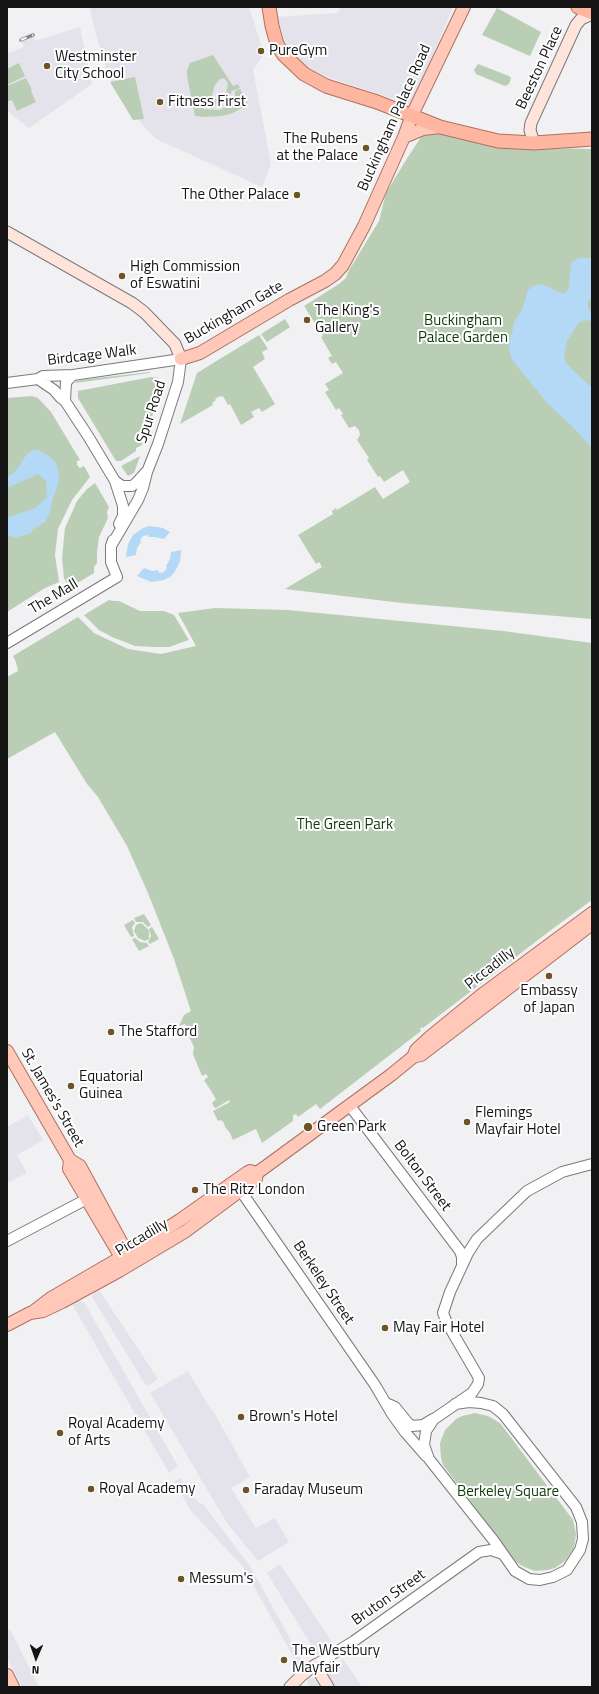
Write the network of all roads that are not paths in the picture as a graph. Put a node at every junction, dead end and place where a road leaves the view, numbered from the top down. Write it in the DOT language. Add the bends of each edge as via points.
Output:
graph roads {
  1 [pos="269,7"];
  2 [pos="464,7"];
  3 [pos="578,7"];
  4 [pos="591,7"];
  5 [pos="592,13"];
  6 [pos="412,115"];
  7 [pos="440,127"];
  8 [pos="404,137"];
  9 [pos="592,139"];
  10 [pos="534,143"];
  11 [pos="7,232"];
  12 [pos="356,242"];
  13 [pos="181,359"];
  14 [pos="73,375"];
  15 [pos="38,379"];
  16 [pos="7,383"];
  17 [pos="65,400"];
  18 [pos="147,472"];
  19 [pos="115,482"];
  20 [pos="111,546"];
  21 [pos="7,643"];
  22 [pos="592,913"];
  23 [pos="592,924"];
  24 [pos="7,1051"];
  25 [pos="413,1056"];
  26 [pos="350,1106"];
  27 [pos="592,1164"];
  28 [pos="238,1185"];
  29 [pos="89,1193"];
  30 [pos="7,1241"];
  31 [pos="128,1260"];
  32 [pos="461,1267"];
  33 [pos="7,1324"];
  34 [pos="386,1403"];
  35 [pos="455,1404"];
  36 [pos="434,1419"];
  37 [pos="428,1459"];
  38 [pos="486,1532"];
  39 [pos="588,1539"];
  40 [pos="479,1552"];
  41 [pos="503,1554"];
  42 [pos="314,1665"];
  43 [pos="7,1675"];
  44 [pos="13,1687"];
  45 [pos="290,1687"];
  46 [pos="328,1687"];
  1 -- 6 [label="highway" via="277,44 292,65 326,86"];
  2 -- 6 [label="main road, Buckingham Palace Road"];
  3 -- 5 [label="highway"];
  4 -- 5 [label="highway"];
  5 -- 10 [label="main road, Beeston Place" via="576,25 530,123"];
  6 -- 7 [label="highway"];
  6 -- 8 [label="main road, Buckingham Palace Road"];
  7 -- 8 [label="main road" via="423,129"];
  7 -- 10 [label="highway" via="498,140"];
  8 -- 12 [label="main road, Buckingham Palace Road"];
  9 -- 10 [label="highway"];
  11 -- 13 [label="main road, Buckingham Gate" via="132,303 175,344"];
  12 -- 13 [label="main road, Buckingham Gate" via="343,265 331,277 200,353"];
  13 -- 14 [label="street, Birdcage Walk"];
  13 -- 18 [label="street, Spur Road" via="178,382"];
  14 -- 15 [label="street, Birdcage Walk" via="43,376"];
  14 -- 17 [label="street" via="66,382"];
  15 -- 16 [label="street, Birdcage Walk"];
  15 -- 17 [label="street"];
  17 -- 19 [label="street"];
  18 -- 19 [label="street" via="132,486 122,486"];
  18 -- 20 [label="street, Spur Road" via="138,500"];
  19 -- 20 [label="street" via="122,502 123,516"];
  20 -- 21 [label="street, The Mall" via="111,562 116,577"];
  22 -- 25 [label="main road, Piccadilly" via="479,997 430,1037"];
  23 -- 25 [label="main road, Piccadilly" via="421,1056"];
  24 -- 29 [label="main road, St. James's Street" via="70,1160 80,1166"];
  25 -- 26 [label="main road, Piccadilly"];
  26 -- 28 [label="main road, Piccadilly" via="257,1173 256,1179"];
  26 -- 32 [label="street, Bolton Street" via="460,1251"];
  27 -- 32 [label="street" via="562,1172 528,1191 477,1239"];
  28 -- 31 [label="main road, Piccadilly" via="186,1231"];
  28 -- 34 [label="street, Berkeley Street"];
  29 -- 30 [label="street"];
  29 -- 31 [label="main road, St. James's Street"];
  31 -- 33 [label="main road, Piccadilly" via="62,1302"];
  32 -- 35 [label="street" via="443,1313 446,1323 479,1378 475,1389"];
  34 -- 36 [label="street, Berkeley Street" via="395,1407 412,1426 423,1425"];
  34 -- 37 [label="street, Berkeley Street" via="405,1432"];
  35 -- 36 [label="street"];
  35 -- 39 [label="street" via="481,1403 492,1406 503,1414 576,1507"];
  36 -- 37 [label="street" via="428,1425 424,1439"];
  37 -- 38 [label="street"];
  38 -- 40 [label="street" via="485,1542"];
  38 -- 41 [label="street"];
  39 -- 41 [label="street" via="570,1568 546,1579 530,1579 520,1575"];
  40 -- 41 [label="street" via="491,1550"];
  40 -- 42 [label="street, Bruton Street" via="358,1638"];
  42 -- 45 [label="main road"];
  42 -- 46 [label="main road"];
  43 -- 44 [label="main road"];
}
